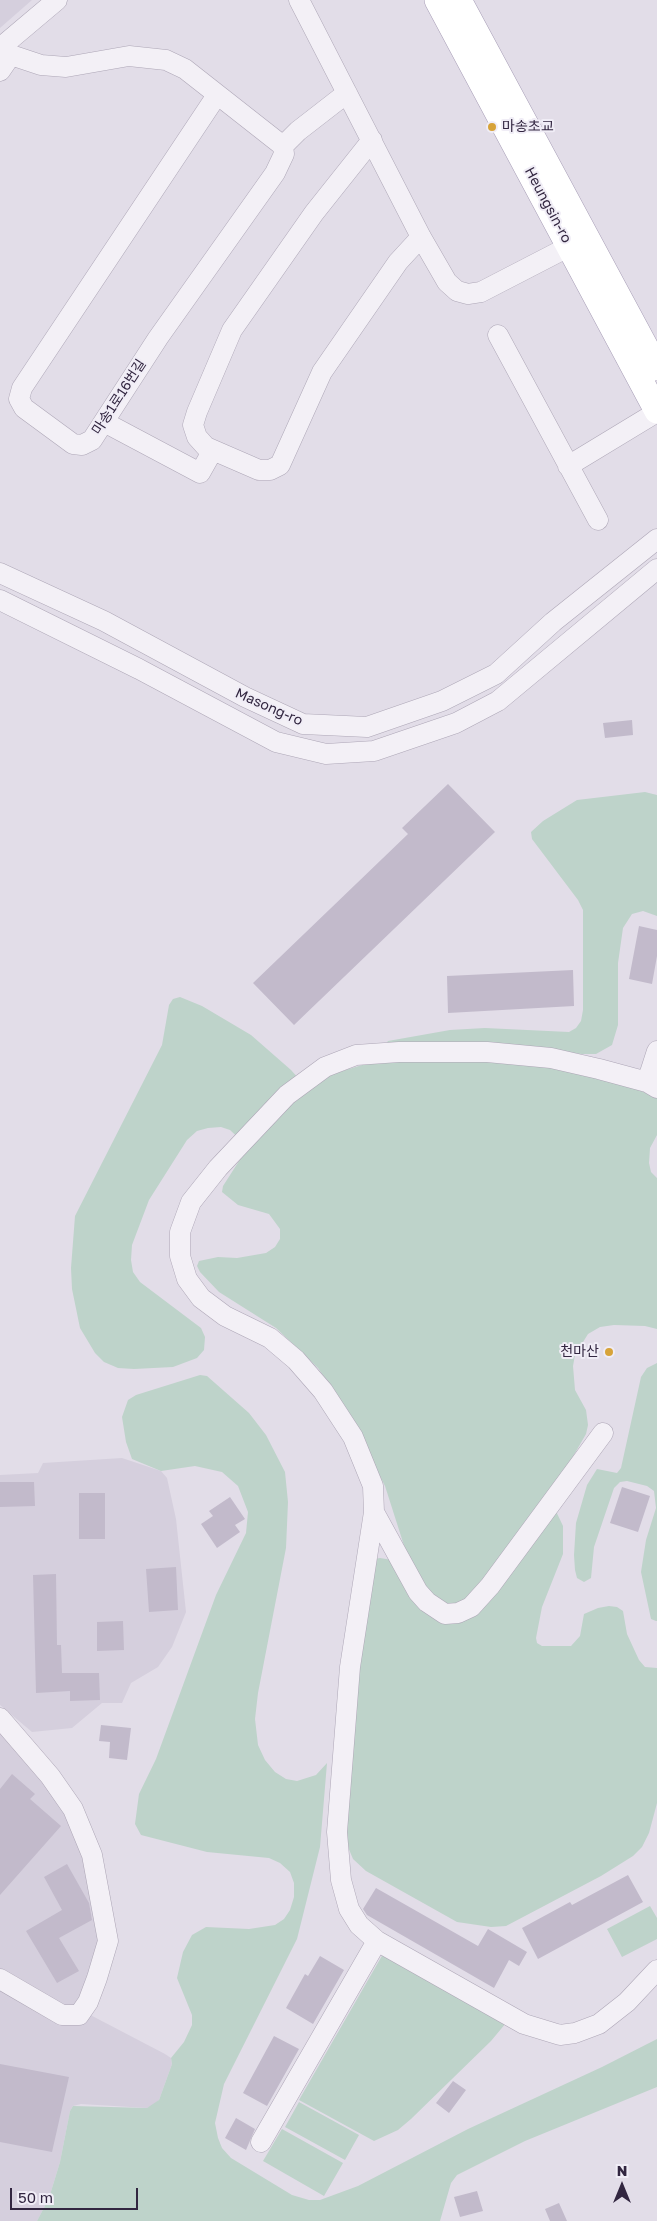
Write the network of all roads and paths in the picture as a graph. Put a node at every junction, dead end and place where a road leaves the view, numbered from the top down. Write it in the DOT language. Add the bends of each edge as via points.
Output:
graph roads {
  1 [pos="57,0"];
  2 [pos="299,0"];
  3 [pos="437,0"];
  4 [pos="459,0"];
  5 [pos="3,55"];
  6 [pos="347,93"];
  7 [pos="217,95"];
  8 [pos="372,140"];
  9 [pos="283,146"];
  10 [pos="421,237"];
  11 [pos="570,246"];
  12 [pos="498,335"];
  13 [pos="657,368"];
  14 [pos="657,411"];
  15 [pos="104,422"];
  16 [pos="213,450"];
  17 [pos="568,466"];
  18 [pos="598,520"];
  19 [pos="657,539"];
  20 [pos="657,569"];
  21 [pos="0,573"];
  22 [pos="0,600"];
  23 [pos="657,1051"];
  24 [pos="652,1085"];
  25 [pos="602,1433"];
  26 [pos="374,1512"];
  27 [pos="0,1718"];
  28 [pos="377,1940"];
  29 [pos="657,1970"];
  30 [pos="0,1979"];
  31 [pos="261,2142"];
  1 -- 5 [label="street"];
  2 -- 6 [label="street"];
  3 -- 11 [label="main road, Heungsin-ro"];
  4 -- 13 [label="main road, Heungsin-ro"];
  5 -- 7 [label="street" via="41,65 66,67 130,56 166,60 185,69"];
  6 -- 8 [label="street"];
  6 -- 9 [label="street"];
  7 -- 9 [label="street"];
  7 -- 15 [label="street, 마송1로16번길" via="22,388 19,399 24,408 73,444 82,445 92,440"];
  8 -- 10 [label="street"];
  8 -- 16 [label="street" via="320,206 232,330 193,425 197,437"];
  9 -- 15 [label="street, 마송1로16번길" via="284,154 275,173 158,338"];
  10 -- 11 [label="street" via="447,282 456,291 468,294 481,292"];
  10 -- 16 [label="street" via="398,262 322,372 280,465 270,470 259,470"];
  11 -- 14 [label="main road, Heungsin-ro"];
  12 -- 17 [label="street"];
  14 -- 17 [label="street"];
  15 -- 16 [label="street" via="200,473"];
  17 -- 18 [label="street"];
  19 -- 21 [label="street, Masong-ro" via="553,622 496,674 442,701 367,726 303,724 104,622"];
  20 -- 22 [label="street, Masong-ro" via="498,701 456,723 374,751 326,754 276,742"];
  23 -- 24 [label="street"];
  24 -- 26 [label="street" via="551,1058 487,1052 356,1055 325,1067 287,1095 218,1168 191,1202 180,1232 180,1256 187,1279 201,1298 225,1316 270,1338 296,1360 323,1391 365,1462 374,1486"];
  25 -- 26 [label="street" via="490,1586 470,1607 458,1613 444,1614 422,1597"];
  26 -- 28 [label="street" via="350,1667 337,1832 341,1880 349,1909 359,1925"];
  27 -- 30 [label="street" via="50,1776 73,1809 92,1855 108,1940 88,2002 79,2015 62,2015"];
  28 -- 29 [label="street" via="524,2024 560,2035 599,2024 627,2002"];
  28 -- 31 [label="street"];
}
